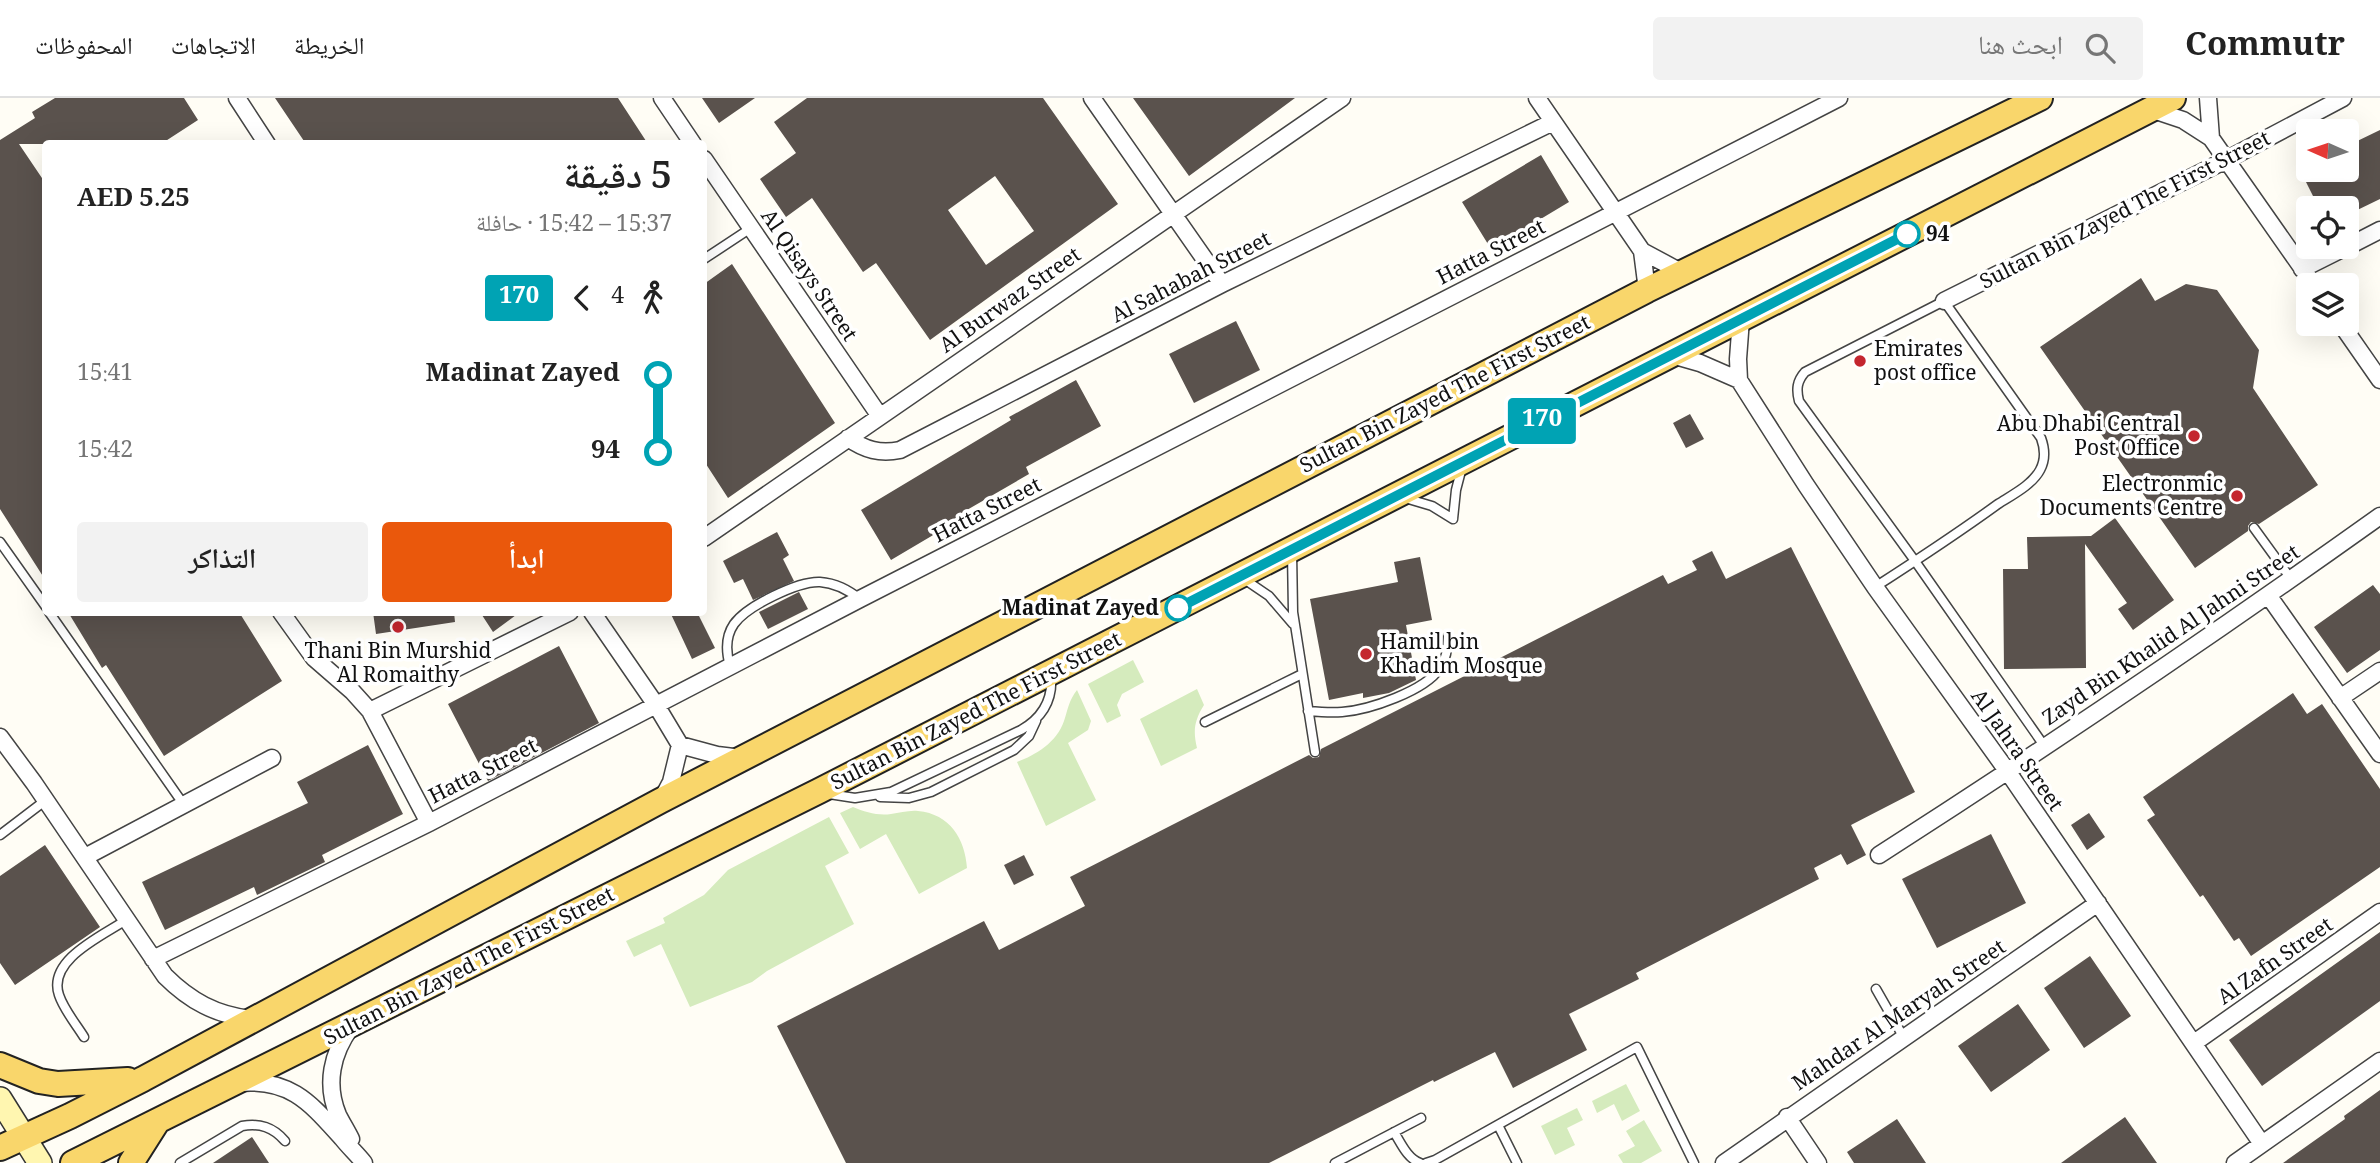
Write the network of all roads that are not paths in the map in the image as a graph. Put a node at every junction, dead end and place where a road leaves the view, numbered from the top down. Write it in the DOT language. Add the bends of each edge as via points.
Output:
graph roads {
  1 [pos="237,98"];
  2 [pos="662,98"];
  3 [pos="1092,98"];
  4 [pos="1342,98"];
  5 [pos="1537,98"];
  6 [pos="1839,98"];
  7 [pos="2040,98"];
  8 [pos="2173,98"];
  9 [pos="2208,98"];
  10 [pos="2343,98"];
  11 [pos="2150,109"];
  12 [pos="1553,122"];
  13 [pos="2211,138"];
  14 [pos="264,140"];
  15 [pos="690,140"];
  16 [pos="2226,160"];
  17 [pos="707,163"];
  18 [pos="1615,212"];
  19 [pos="1172,214"];
  20 [pos="751,228"];
  21 [pos="2380,230"];
  22 [pos="2359,241"];
  23 [pos="1642,251"];
  24 [pos="707,257"];
  25 [pos="2322,259"];
  26 [pos="2302,269"];
  27 [pos="1681,272"];
  28 [pos="2305,273"];
  29 [pos="1222,284"];
  30 [pos="1647,290"];
  31 [pos="1944,301"];
  32 [pos="1741,319"];
  33 [pos="2349,336"];
  34 [pos="1672,355"];
  35 [pos="1739,380"];
  36 [pos="2380,380"];
  37 [pos="879,415"];
  38 [pos="848,438"];
  39 [pos="1464,462"];
  40 [pos="1396,497"];
  41 [pos="2380,516"];
  42 [pos="2254,528"];
  43 [pos="707,536"];
  44 [pos="0,542"];
  45 [pos="1293,549"];
  46 [pos="1915,561"];
  47 [pos="1238,576"];
  48 [pos="2291,579"];
  49 [pos="1875,587"];
  50 [pos="2268,595"];
  51 [pos="860,599"];
  52 [pos="42,601"];
  53 [pos="53,616"];
  54 [pos="284,616"];
  55 [pos="562,616"];
  56 [pos="596,616"];
  57 [pos="1295,628"];
  58 [pos="1448,636"];
  59 [pos="730,667"];
  60 [pos="1051,673"];
  61 [pos="1302,674"];
  62 [pos="2379,674"];
  63 [pos="2340,698"];
  64 [pos="656,705"];
  65 [pos="370,711"];
  66 [pos="1308,711"];
  67 [pos="1037,719"];
  68 [pos="1205,722"];
  69 [pos="0,737"];
  70 [pos="680,745"];
  71 [pos="2045,747"];
  72 [pos="1315,752"];
  73 [pos="2380,754"];
  74 [pos="272,758"];
  75 [pos="743,758"];
  76 [pos="2008,772"];
  77 [pos="819,791"];
  78 [pos="873,796"];
  79 [pos="46,800"];
  80 [pos="660,801"];
  81 [pos="184,805"];
  82 [pos="429,823"];
  83 [pos="0,835"];
  84 [pos="1880,855"];
  85 [pos="85,857"];
  86 [pos="2098,903"];
  87 [pos="2380,912"];
  88 [pos="126,920"];
  89 [pos="153,959"];
  90 [pos="1877,989"];
  91 [pos="254,1020"];
  92 [pos="353,1024"];
  93 [pos="85,1037"];
  94 [pos="1904,1038"];
  95 [pos="2194,1043"];
  96 [pos="2380,1061"];
  97 [pos="0,1065"];
  98 [pos="143,1079"];
  99 [pos="230,1084"];
  100 [pos="0,1099"];
  101 [pos="1787,1117"];
  102 [pos="1421,1118"];
  103 [pos="157,1121"];
  104 [pos="1497,1125"];
  105 [pos="1394,1132"];
  106 [pos="23,1137"];
  107 [pos="285,1141"];
  108 [pos="2262,1144"];
  109 [pos="0,1148"];
  110 [pos="363,1162"];
  111 [pos="40,1163"];
  112 [pos="73,1163"];
  113 [pos="131,1163"];
  114 [pos="180,1163"];
  115 [pos="1335,1163"];
  116 [pos="1420,1163"];
  117 [pos="1426,1163"];
  118 [pos="1517,1163"];
  119 [pos="1695,1163"];
  120 [pos="1724,1163"];
  121 [pos="1818,1163"];
  122 [pos="2235,1163"];
  1 -- 14 [label="street"];
  2 -- 15 [label="street"];
  3 -- 19 [label="street"];
  4 -- 19 [label="street, Al Burwaz Street"];
  5 -- 12 [label="street"];
  6 -- 18 [label="street, Hatta Street"];
  7 -- 27 [label="main road, Sultan Bin Zayed The First Street"];
  8 -- 11 [label="main road, Sultan Bin Zayed The First Street"];
  9 -- 13 [label="street"];
  10 -- 16 [label="street, Sultan Bin Zayed The First Street"];
  11 -- 13 [label="street" via="2183,120"];
  11 -- 32 [label="main road, Sultan Bin Zayed The First Street"];
  12 -- 18 [label="street"];
  12 -- 29 [label="street, Al Sahabah Street"];
  13 -- 16 [label="street"];
  16 -- 26 [label="street"];
  16 -- 31 [label="street, Sultan Bin Zayed The First Street"];
  17 -- 20 [label="street, Al Qisays Street"];
  18 -- 23 [label="street"];
  18 -- 51 [label="street, Hatta Street"];
  19 -- 29 [label="street"];
  19 -- 37 [label="street, Al Burwaz Street"];
  20 -- 24 [label="lane"];
  20 -- 37 [label="street, Al Qisays Street"];
  21 -- 22 [label="street"];
  23 -- 27 [label="street"];
  23 -- 30 [label="street"];
  25 -- 26 [label="street"];
  26 -- 28 [label="street"];
  27 -- 30 [label="main road, Sultan Bin Zayed The First Street"];
  29 -- 38 [label="street, Al Sahabah Street" via="900,450 876,452"];
  30 -- 75 [label="main road, Sultan Bin Zayed The First Street"];
  31 -- 46 [label="lane" via="2044,448 2035,478"];
  31 -- 46 [label="lane" via="1812,368 1797,385 1799,401"];
  32 -- 34 [label="main road, Sultan Bin Zayed The First Street"];
  32 -- 35 [label="street"];
  33 -- 36 [label="street"];
  34 -- 35 [label="street"];
  34 -- 39 [label="main road, Sultan Bin Zayed The First Street"];
  35 -- 49 [label="street, Al Jahra Street"];
  37 -- 38 [label="street, Al Burwaz Street"];
  38 -- 43 [label="street, Al Burwaz Street"];
  39 -- 40 [label="main road, Sultan Bin Zayed The First Street"];
  39 -- 40 [label="lane" via="1453,519 1432,506"];
  40 -- 45 [label="main road, Sultan Bin Zayed The First Street"];
  41 -- 48 [label="street, Zayd Bin Khalid Al Jahni Street"];
  42 -- 48 [label="lane"];
  44 -- 52 [label="lane"];
  45 -- 47 [label="main road, Sultan Bin Zayed The First Street"];
  45 -- 57 [label="lane"];
  46 -- 49 [label="lane"];
  46 -- 71 [label="lane"];
  47 -- 57 [label="lane" via="1279,605"];
  47 -- 60 [label="main road, Sultan Bin Zayed The First Street"];
  48 -- 50 [label="street, Zayd Bin Khalid Al Jahni Street"];
  49 -- 76 [label="street, Al Jahra Street"];
  50 -- 63 [label="street"];
  50 -- 71 [label="street, Zayd Bin Khalid Al Jahni Street"];
  51 -- 59 [label="street, Hatta Street"];
  51 -- 59 [label="lane" via="822,582 782,592 733,625 728,638"];
  53 -- 81 [label="lane"];
  54 -- 65 [label="street" via="314,659"];
  55 -- 65 [label="street"];
  56 -- 64 [label="street"];
  57 -- 61 [label="lane"];
  58 -- 66 [label="lane" via="1445,658 1425,683 1357,710"];
  59 -- 64 [label="street, Hatta Street"];
  60 -- 67 [label="lane" via="1049,701"];
  60 -- 77 [label="main road, Sultan Bin Zayed The First Street"];
  61 -- 66 [label="lane"];
  61 -- 68 [label="lane"];
  62 -- 63 [label="street"];
  63 -- 73 [label="street"];
  64 -- 70 [label="street"];
  64 -- 82 [label="street, Hatta Street"];
  65 -- 82 [label="street"];
  66 -- 72 [label="lane"];
  67 -- 78 [label="lane" via="908,786"];
  67 -- 78 [label="lane" via="1029,736 1014,750 931,792 897,799"];
  69 -- 79 [label="street"];
  70 -- 75 [label="street"];
  70 -- 80 [label="street" via="671,782"];
  71 -- 76 [label="street, Zayd Bin Khalid Al Jahni Street"];
  74 -- 81 [label="street"];
  75 -- 80 [label="main road, Sultan Bin Zayed The First Street"];
  76 -- 84 [label="street, Zayd Bin Khalid Al Jahni Street"];
  76 -- 86 [label="street, Al Jahra Street"];
  77 -- 78 [label="lane" via="855,798"];
  77 -- 92 [label="main road, Sultan Bin Zayed The First Street"];
  79 -- 83 [label="lane"];
  79 -- 85 [label="street"];
  80 -- 91 [label="main road, Sultan Bin Zayed The First Street"];
  81 -- 85 [label="street"];
  82 -- 89 [label="street, Hatta Street"];
  85 -- 88 [label="street"];
  86 -- 94 [label="street, Mahdar Al Maryah Street"];
  86 -- 95 [label="street, Al Jahra Street"];
  87 -- 95 [label="street, Al Zafn Street"];
  88 -- 89 [label="street"];
  88 -- 93 [label="lane" via="61,968 60,997"];
  89 -- 91 [label="street" via="179,990 196,1002"];
  90 -- 94 [label="lane"];
  91 -- 98 [label="main road, Sultan Bin Zayed The First Street"];
  92 -- 99 [label="main road, Sultan Bin Zayed The First Street"];
  92 -- 110 [label="street" via="334,1058 332,1097"];
  94 -- 101 [label="street, Mahdar Al Maryah Street"];
  95 -- 108 [label="street, Al Jahra Street"];
  96 -- 108 [label="street"];
  97 -- 98 [label="main road" via="58,1084"];
  98 -- 106 [label="main road, Sultan Bin Zayed The First Street"];
  99 -- 103 [label="main road, Sultan Bin Zayed The First Street"];
  99 -- 110 [label="street" via="265,1083 298,1095"];
  100 -- 106 [label="main road"];
  101 -- 120 [label="street, Mahdar Al Maryah Street"];
  101 -- 121 [label="street"];
  102 -- 105 [label="lane"];
  103 -- 112 [label="main road, Sultan Bin Zayed The First Street"];
  103 -- 113 [label="main road"];
  104 -- 117 [label="lane"];
  104 -- 118 [label="lane"];
  104 -- 119 [label="lane" via="1637,1047"];
  105 -- 115 [label="lane"];
  105 -- 116 [label="lane"];
  106 -- 109 [label="main road, Sultan Bin Zayed The First Street"];
  106 -- 111 [label="main road"];
  107 -- 114 [label="lane" via="271,1129 242,1126"];
  108 -- 122 [label="street"];
}
